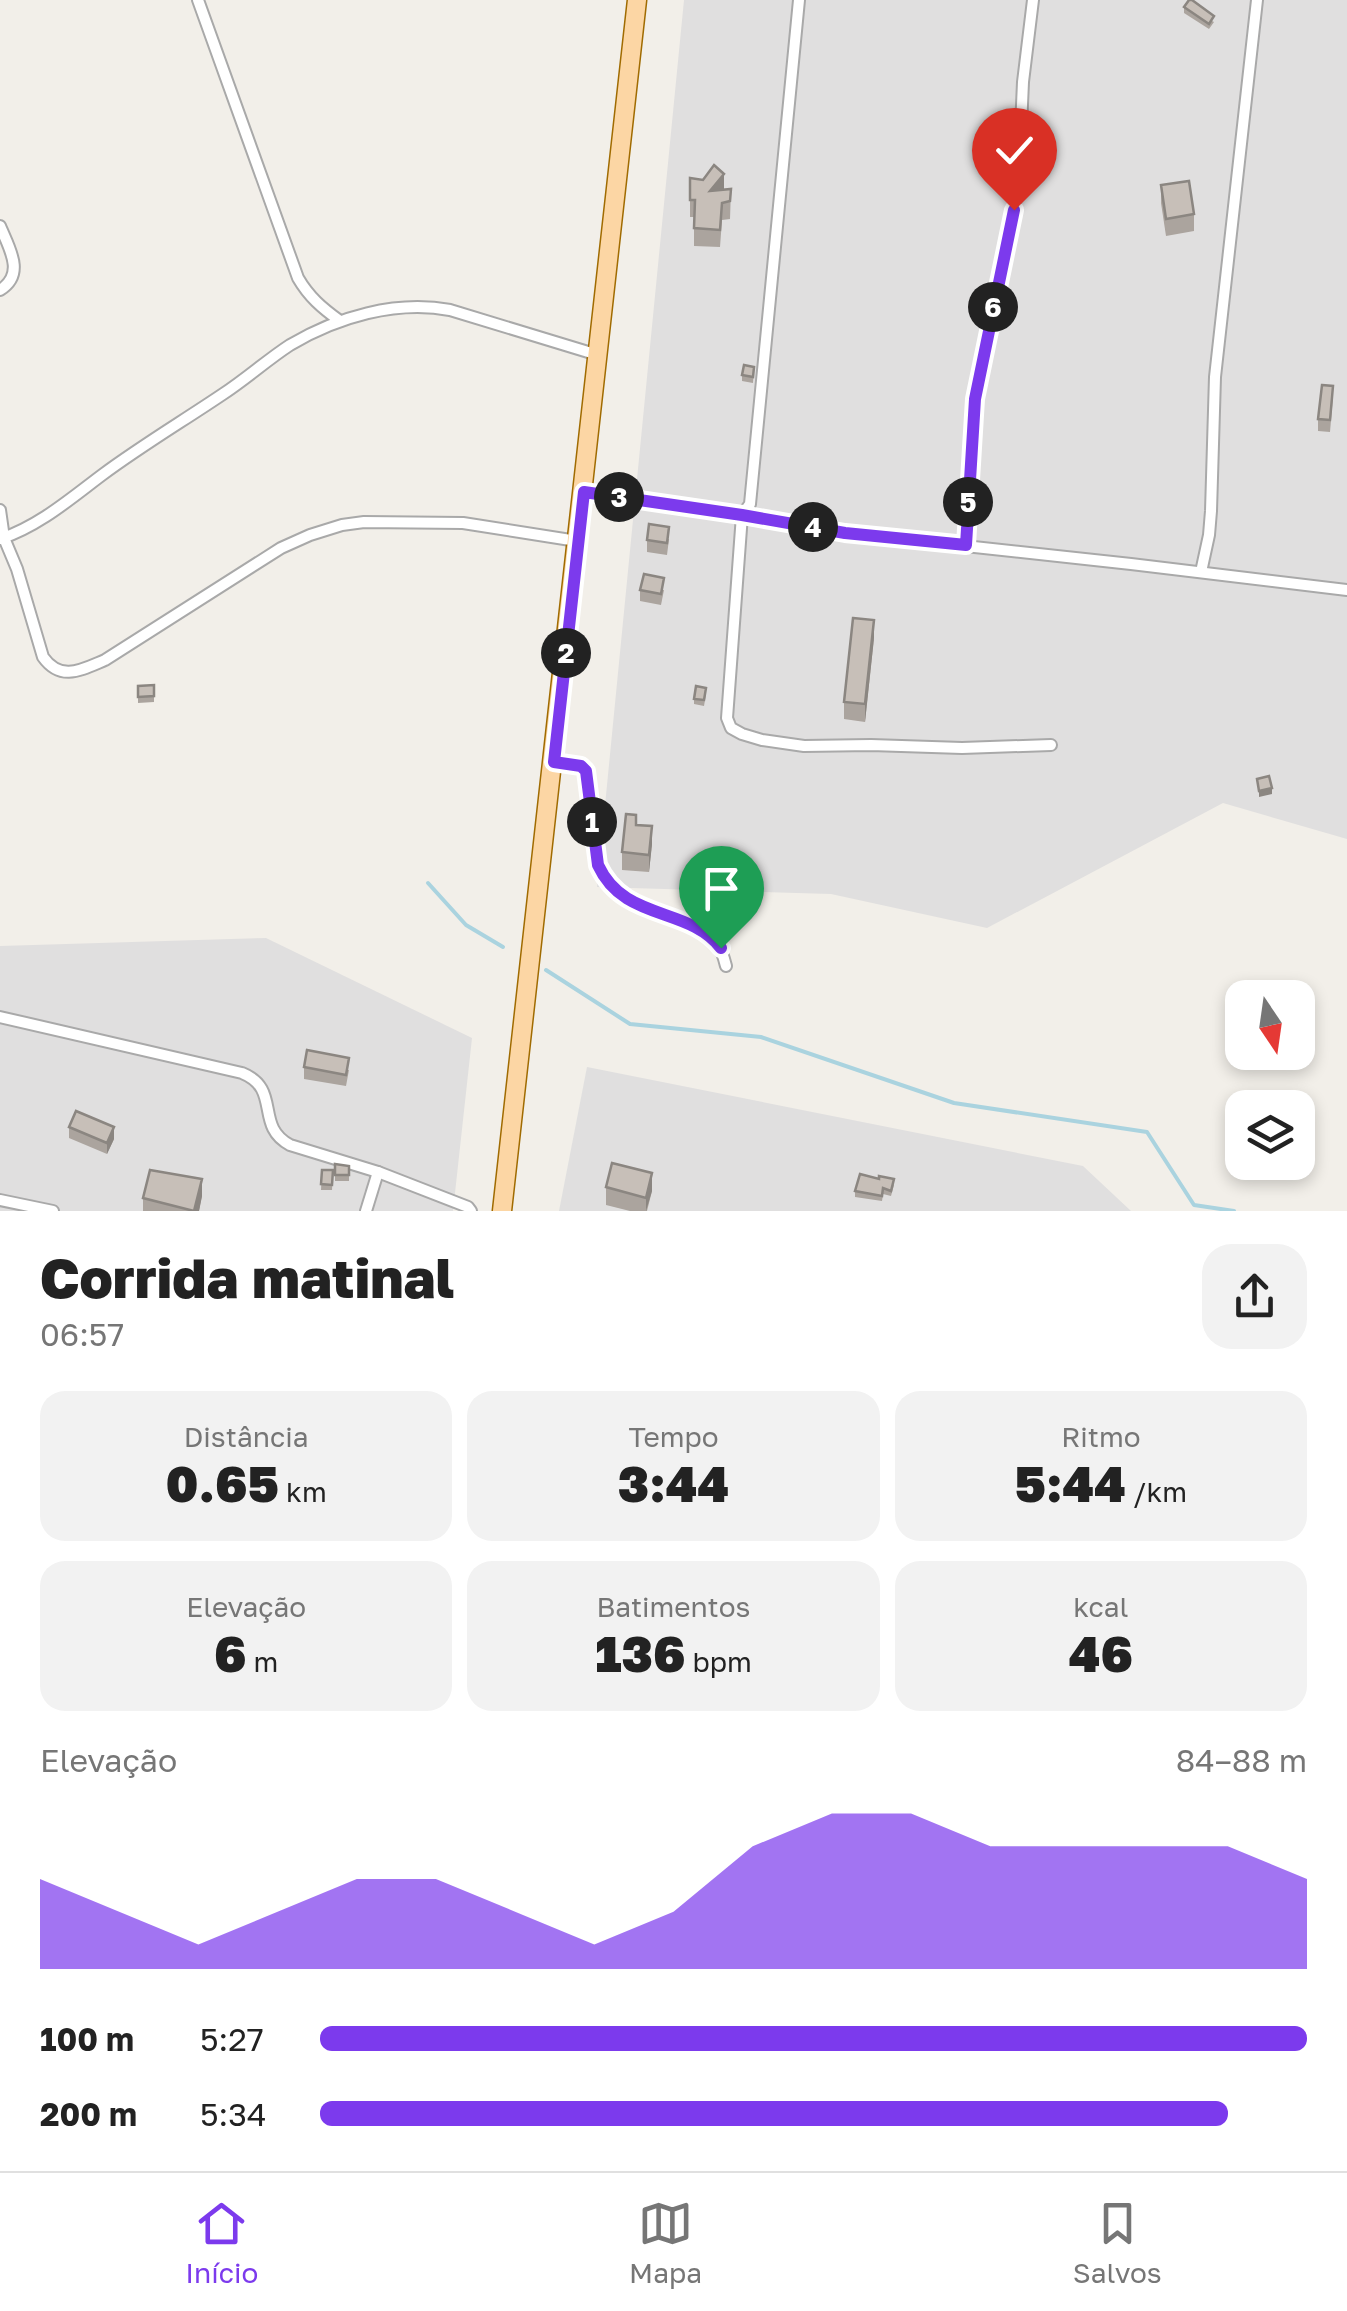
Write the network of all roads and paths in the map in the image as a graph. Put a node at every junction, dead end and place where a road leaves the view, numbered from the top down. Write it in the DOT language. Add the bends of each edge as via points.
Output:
graph roads {
  1 [pos="198,0"];
  2 [pos="637,0"];
  3 [pos="799,0"];
  4 [pos="1033,0"];
  5 [pos="1258,0"];
  6 [pos="0,226"];
  7 [pos="0,290"];
  8 [pos="340,320"];
  9 [pos="599,355"];
  10 [pos="584,492"];
  11 [pos="0,510"];
  12 [pos="742,515"];
  13 [pos="2,539"];
  14 [pos="578,541"];
  15 [pos="966,545"];
  16 [pos="1201,572"];
  17 [pos="1347,590"];
  18 [pos="1051,744"];
  19 [pos="554,762"];
  20 [pos="726,966"];
  21 [pos="0,1016"];
  22 [pos="378,1172"];
  23 [pos="0,1200"];
  24 [pos="52,1211"];
  25 [pos="366,1211"];
  26 [pos="471,1211"];
  27 [pos="502,1211"];
  1 -- 8 [label="street" via="298,278 316,304"];
  2 -- 9 [label="main road"];
  3 -- 12 [label="street" via="750,504"];
  4 -- 15 [label="street" via="1014,210 975,399"];
  5 -- 16 [label="street" via="1215,377 1211,511"];
  6 -- 7 [label="street" via="14,262 14,276"];
  8 -- 9 [label="street" via="428,306"];
  8 -- 13 [label="street" via="292,344 46,517"];
  9 -- 10 [label="main road"];
  10 -- 12 [label="street"];
  10 -- 14 [label="main road"];
  11 -- 13 [label="street"];
  12 -- 15 [label="street"];
  12 -- 18 [label="street" via="731,728 804,746"];
  13 -- 14 [label="street" via="43,656 64,672 105,660 282,548 342,526 462,523"];
  14 -- 19 [label="main road"];
  15 -- 16 [label="street"];
  16 -- 17 [label="street"];
  19 -- 20 [label="street" via="586,771 604,878 633,903 714,939"];
  19 -- 27 [label="main road"];
  21 -- 22 [label="street" via="255,1078 277,1138"];
  22 -- 25 [label="street"];
  22 -- 26 [label="street"];
  23 -- 24 [label="street"];
}
